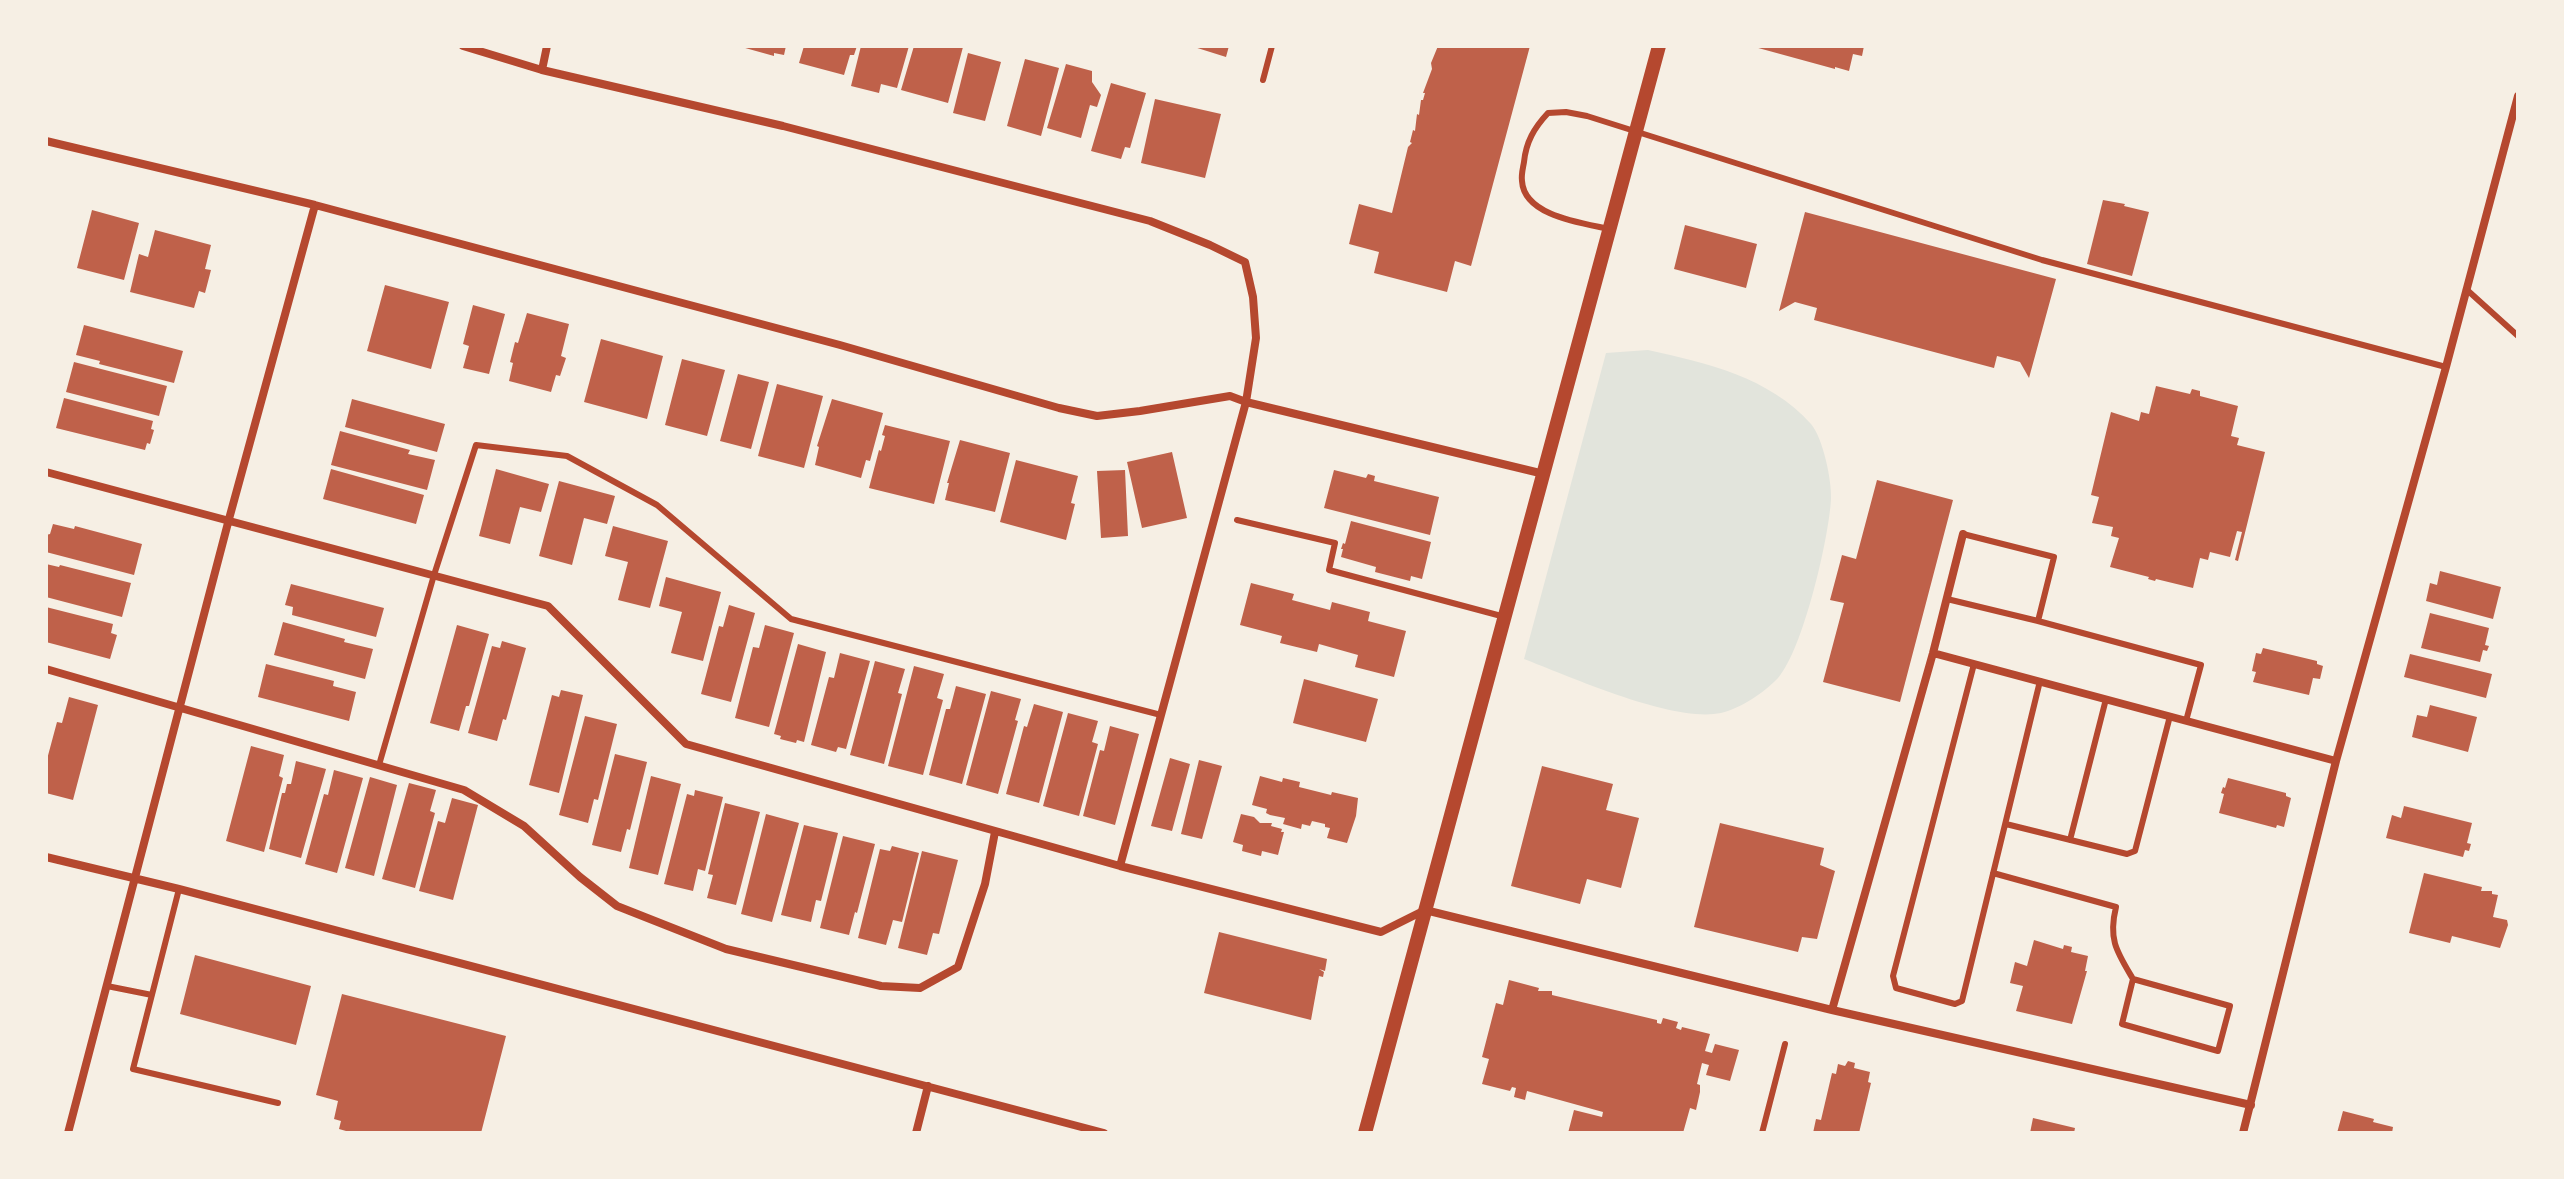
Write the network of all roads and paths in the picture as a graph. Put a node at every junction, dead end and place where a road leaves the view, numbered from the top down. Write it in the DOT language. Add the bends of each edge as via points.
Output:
graph roads {
  1 [pos="463,46"];
  2 [pos="547,46"];
  3 [pos="1272,46"];
  4 [pos="1659,46"];
  5 [pos="542,70"];
  6 [pos="1263,80"];
  7 [pos="2518,96"];
  8 [pos="1637,130"];
  9 [pos="46,141"];
  10 [pos="315,205"];
  11 [pos="1609,229"];
  12 [pos="2466,289"];
  13 [pos="2518,336"];
  14 [pos="2446,367"];
  15 [pos="1246,402"];
  16 [pos="46,472"];
  17 [pos="1544,474"];
  18 [pos="229,519"];
  19 [pos="1237,520"];
  20 [pos="1963,534"];
  21 [pos="434,575"];
  22 [pos="1947,599"];
  23 [pos="1505,617"];
  24 [pos="2038,621"];
  25 [pos="1933,653"];
  26 [pos="1974,664"];
  27 [pos="46,669"];
  28 [pos="2040,681"];
  29 [pos="2106,699"];
  30 [pos="180,706"];
  31 [pos="1161,715"];
  32 [pos="2170,716"];
  33 [pos="2186,721"];
  34 [pos="2336,761"];
  35 [pos="379,765"];
  36 [pos="2006,824"];
  37 [pos="995,832"];
  38 [pos="2070,840"];
  39 [pos="46,857"];
  40 [pos="1120,866"];
  41 [pos="1993,873"];
  42 [pos="136,877"];
  43 [pos="179,889"];
  44 [pos="1425,910"];
  45 [pos="2133,979"];
  46 [pos="107,986"];
  47 [pos="152,995"];
  48 [pos="1832,1010"];
  49 [pos="1785,1044"];
  50 [pos="928,1086"];
  51 [pos="278,1103"];
  52 [pos="2251,1105"];
  53 [pos="68,1133"];
  54 [pos="916,1133"];
  55 [pos="1104,1133"];
  56 [pos="1365,1133"];
  57 [pos="1762,1133"];
  58 [pos="2243,1133"];
  1 -- 5 [label="street"];
  2 -- 5 [label="street"];
  3 -- 6 [label="lane"];
  4 -- 8 [label="street"];
  5 -- 15 [label="street" via="1150,221 1210,245 1245,262 1256,338"];
  7 -- 12 [label="street"];
  8 -- 11 [label="street"];
  8 -- 11 [label="lane" via="1587,116 1548,113 1526,148 1521,183 1529,200 1545,212"];
  8 -- 14 [label="lane" via="2042,260"];
  9 -- 10 [label="street"];
  10 -- 15 [label="street" via="1059,408 1097,416 1230,396"];
  10 -- 18 [label="street"];
  11 -- 17 [label="street"];
  12 -- 13 [label="lane"];
  12 -- 14 [label="street"];
  14 -- 34 [label="street"];
  15 -- 17 [label="street"];
  15 -- 31 [label="street"];
  16 -- 18 [label="street"];
  17 -- 23 [label="street"];
  18 -- 21 [label="street"];
  18 -- 30 [label="street"];
  19 -- 23 [label="lane" via="1335,543 1329,570"];
  20 -- 22 [label="street"];
  20 -- 24 [label="lane" via="2054,557"];
  21 -- 31 [label="lane" via="476,445 567,456 657,505 791,619"];
  21 -- 35 [label="lane"];
  21 -- 37 [label="street" via="548,606 686,744"];
  22 -- 24 [label="lane"];
  22 -- 25 [label="street"];
  23 -- 44 [label="street"];
  24 -- 33 [label="lane" via="2201,665"];
  25 -- 26 [label="street"];
  25 -- 48 [label="street"];
  26 -- 28 [label="street"];
  26 -- 41 [label="lane" via="1893,976 1896,988 1955,1004 1962,1001"];
  27 -- 30 [label="street"];
  28 -- 29 [label="street"];
  28 -- 36 [label="lane"];
  29 -- 32 [label="street"];
  29 -- 38 [label="lane"];
  30 -- 35 [label="street"];
  30 -- 42 [label="street"];
  31 -- 40 [label="street"];
  32 -- 33 [label="street"];
  32 -- 38 [label="lane" via="2135,851 2127,854"];
  33 -- 34 [label="street"];
  34 -- 52 [label="street"];
  35 -- 37 [label="street" via="464,790 495,807 617,906 726,949 881,986 920,988 958,967 985,884"];
  36 -- 38 [label="lane"];
  36 -- 41 [label="lane"];
  37 -- 40 [label="street"];
  39 -- 42 [label="street"];
  40 -- 44 [label="street" via="1381,932"];
  41 -- 45 [label="lane" via="2116,907 2111,927 2117,953"];
  42 -- 43 [label="street"];
  42 -- 46 [label="street"];
  43 -- 47 [label="lane"];
  43 -- 50 [label="street"];
  44 -- 48 [label="street"];
  44 -- 56 [label="street"];
  45 -- 45 [label="lane" via="2230,1006 2218,1051 2122,1024"];
  46 -- 47 [label="lane"];
  46 -- 53 [label="street"];
  47 -- 51 [label="lane" via="133,1069"];
  48 -- 52 [label="street"];
  49 -- 57 [label="lane"];
  50 -- 54 [label="street"];
  50 -- 55 [label="street"];
  52 -- 58 [label="street"];
}
